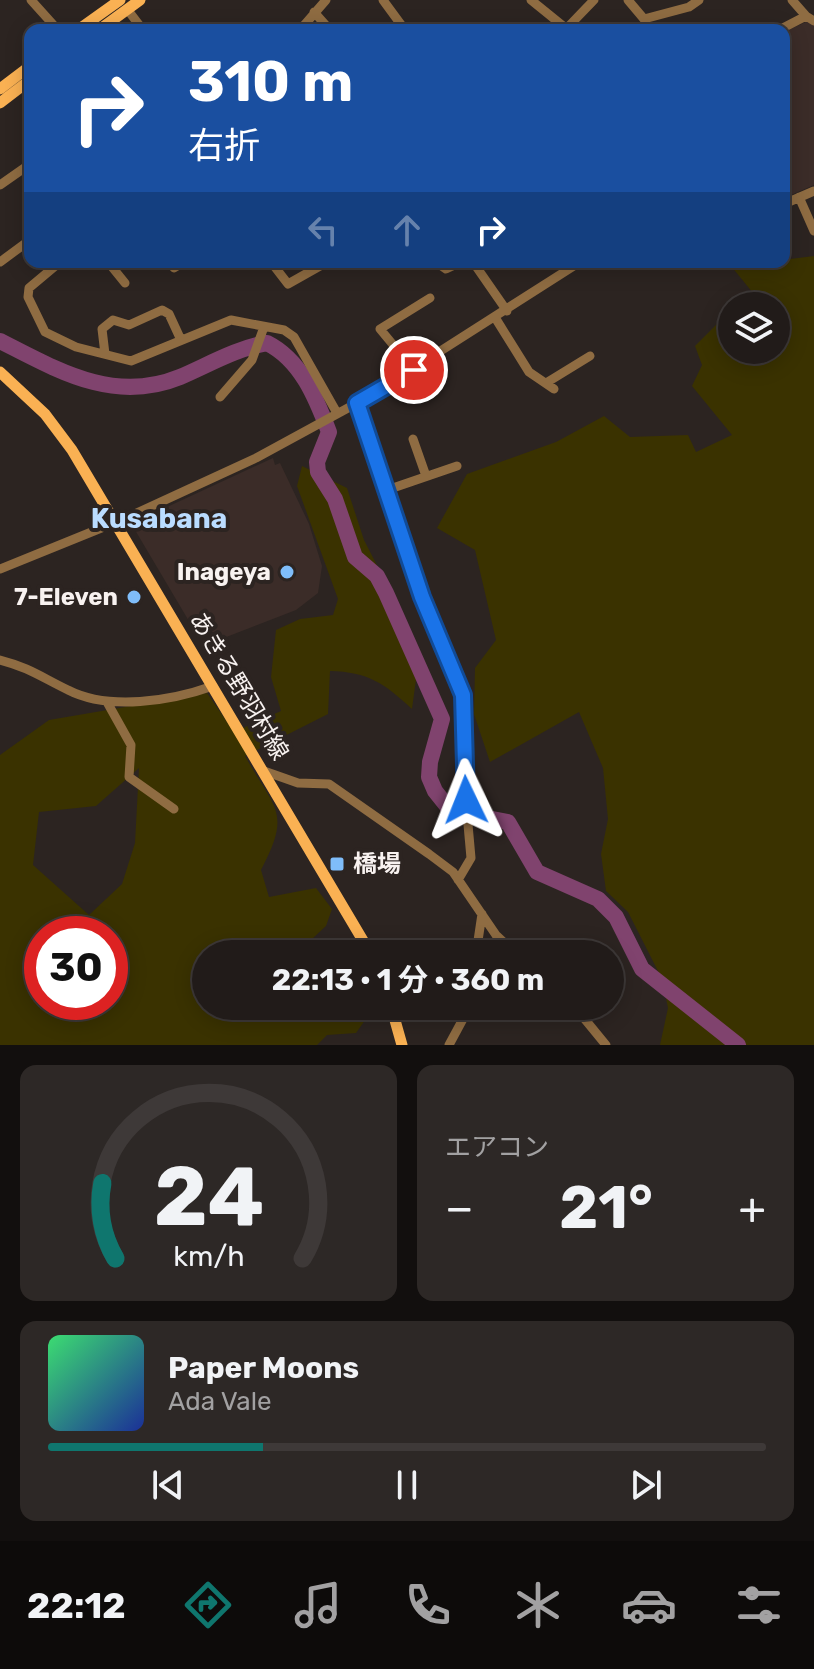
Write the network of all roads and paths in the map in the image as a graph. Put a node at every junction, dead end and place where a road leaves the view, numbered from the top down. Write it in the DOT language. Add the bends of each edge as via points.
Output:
graph roads {
  1 [pos="31,0"];
  2 [pos="140,0"];
  3 [pos="383,0"];
  4 [pos="531,0"];
  5 [pos="594,0"];
  6 [pos="628,0"];
  7 [pos="699,0"];
  8 [pos="792,0"];
  9 [pos="320,4"];
  10 [pos="123,5"];
  11 [pos="644,19"];
  12 [pos="810,19"];
  13 [pos="53,24"];
  14 [pos="89,24"];
  15 [pos="105,24"];
  16 [pos="138,24"];
  17 [pos="305,24"];
  18 [pos="328,24"];
  19 [pos="401,24"];
  20 [pos="562,24"];
  21 [pos="572,24"];
  22 [pos="647,24"];
  23 [pos="790,26"];
  24 [pos="24,71"];
  25 [pos="24,87"];
  26 [pos="0,89"];
  27 [pos="0,103"];
  28 [pos="24,168"];
  29 [pos="0,185"];
  30 [pos="814,191"];
  31 [pos="799,197"];
  32 [pos="790,201"];
  33 [pos="814,231"];
  34 [pos="24,244"];
  35 [pos="0,262"];
  36 [pos="53,268"];
  37 [pos="113,268"];
  38 [pos="276,268"];
  39 [pos="316,268"];
  40 [pos="477,268"];
  41 [pos="571,268"];
  42 [pos="125,283"];
  43 [pos="430,298"];
  44 [pos="507,311"];
  45 [pos="496,319"];
  46 [pos="262,332"];
  47 [pos="181,340"];
  48 [pos="105,354"];
  49 [pos="590,356"];
  50 [pos="414,370"];
  51 [pos="0,372"];
  52 [pos="220,397"];
  53 [pos="357,403"];
  54 [pos="334,415"];
  55 [pos="413,439"];
  56 [pos="457,466"];
  57 [pos="426,476"];
  58 [pos="387,490"];
  59 [pos="116,522"];
  60 [pos="0,569"];
  61 [pos="0,660"];
  62 [pos="213,686"];
  63 [pos="107,702"];
  64 [pos="264,771"];
  65 [pos="174,809"];
  66 [pos="458,880"];
  67 [pos="482,914"];
  68 [pos="363,940"];
  69 [pos="478,940"];
  70 [pos="504,940"];
  71 [pos="395,1020"];
  72 [pos="462,1020"];
  73 [pos="585,1020"];
  74 [pos="402,1045"];
  75 [pos="449,1045"];
  76 [pos="606,1045"];
  1 -- 13 [label="street"];
  2 -- 10 [label="main road"];
  3 -- 19 [label="street"];
  4 -- 20 [label="street"];
  5 -- 21 [label="street"];
  6 -- 11 [label="street"];
  7 -- 11 [label="street"];
  8 -- 12 [label="street"];
  9 -- 17 [label="street"];
  9 -- 18 [label="street"];
  10 -- 14 [label="main road"];
  10 -- 15 [label="main road"];
  10 -- 16 [label="street"];
  11 -- 22 [label="street"];
  12 -- 23 [label="street"];
  24 -- 26 [label="main road"];
  25 -- 27 [label="main road"];
  28 -- 29 [label="street"];
  30 -- 31 [label="street"];
  31 -- 32 [label="street"];
  31 -- 33 [label="street"];
  34 -- 35 [label="street"];
  36 -- 48 [label="street" via="29,288 28,297 45,332"];
  37 -- 42 [label="street"];
  38 -- 39 [label="street" via="288,284"];
  40 -- 44 [label="street"];
  41 -- 44 [label="street"];
  43 -- 50 [label="street" via="380,329"];
  44 -- 45 [label="street"];
  45 -- 49 [label="street" via="529,372 550,386"];
  45 -- 50 [label="street"];
  46 -- 47 [label="street" via="231,320"];
  46 -- 52 [label="street" via="253,357"];
  46 -- 54 [label="street" via="284,330 294,337"];
  47 -- 48 [label="street" via="131,361"];
  47 -- 48 [label="street" via="162,310 129,325 113,320 102,329"];
  50 -- 53 [label="street"];
  51 -- 59 [label="main road, あきる野羽村線" via="60,433"];
  53 -- 54 [label="street"];
  53 -- 58 [label="street"];
  54 -- 59 [label="street"];
  55 -- 57 [label="street"];
  56 -- 57 [label="street"];
  57 -- 58 [label="street"];
  58 -- 66 [label="street" via="422,597 463,695 471,858"];
  59 -- 60 [label="street"];
  59 -- 62 [label="main road, あきる野羽村線"];
  61 -- 63 [label="street" via="39,672 68,691"];
  62 -- 63 [label="street" via="175,697"];
  62 -- 64 [label="main road, あきる野羽村線"];
  63 -- 65 [label="street" via="131,745 129,777"];
  64 -- 66 [label="street" via="294,783 335,787"];
  64 -- 68 [label="main road, あきる野羽村線"];
  66 -- 67 [label="street"];
  67 -- 69 [label="street"];
  67 -- 70 [label="street"];
  71 -- 74 [label="main road"];
  72 -- 75 [label="street"];
  73 -- 76 [label="street"];
}
